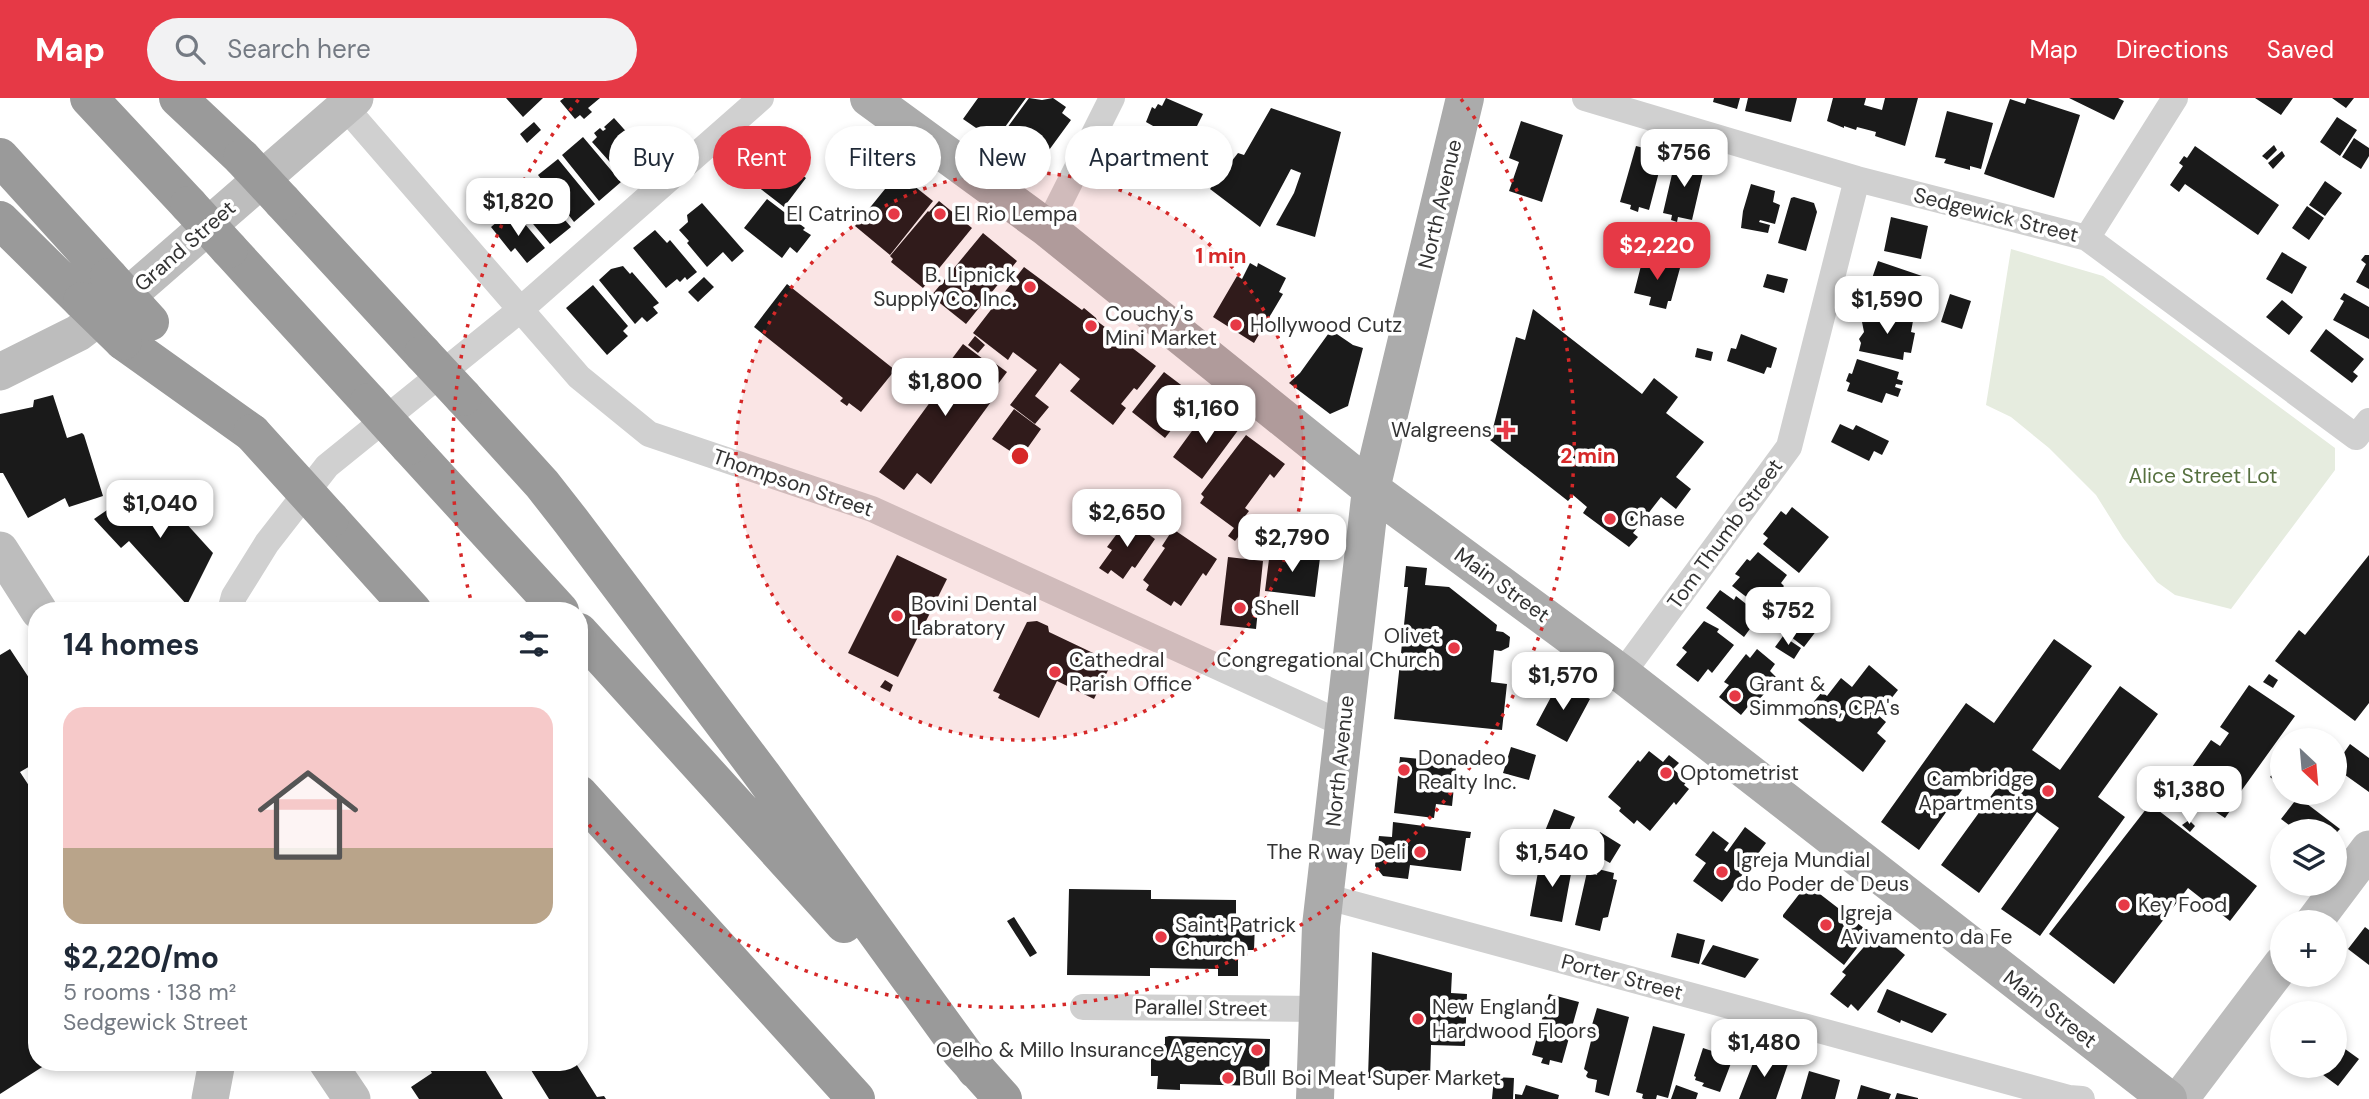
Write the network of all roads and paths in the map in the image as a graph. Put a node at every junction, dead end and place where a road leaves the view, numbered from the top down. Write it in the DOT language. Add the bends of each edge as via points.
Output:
graph roads {
  1 [pos="89,98"];
  2 [pos="178,98"];
  3 [pos="197,98"];
  4 [pos="761,98"];
  5 [pos="869,98"];
  6 [pos="1112,98"];
  7 [pos="1465,98"];
  8 [pos="1585,98"];
  9 [pos="2175,98"];
  10 [pos="350,103"];
  11 [pos="0,157"];
  12 [pos="242,158"];
  13 [pos="1857,179"];
  14 [pos="0,220"];
  15 [pos="1047,228"];
  16 [pos="2087,238"];
  17 [pos="96,289"];
  18 [pos="520,310"];
  19 [pos="0,372"];
  20 [pos="2363,429"];
  21 [pos="1371,489"];
  22 [pos="0,550"];
  23 [pos="32,602"];
  24 [pos="232,602"];
  25 [pos="405,602"];
  26 [pos="552,602"];
  27 [pos="588,642"];
  28 [pos="1622,674"];
  29 [pos="1343,724"];
  30 [pos="588,803"];
  31 [pos="2369,849"];
  32 [pos="1324,897"];
  33 [pos="2323,910"];
  34 [pos="2270,980"];
  35 [pos="1083,1007"];
  36 [pos="1319,1009"];
  37 [pos="976,1070"];
  38 [pos="215,1071"];
  39 [pos="333,1071"];
  40 [pos="210,1099"];
  41 [pos="352,1099"];
  42 [pos="856,1099"];
  43 [pos="1003,1099"];
  44 [pos="1315,1099"];
  45 [pos="2082,1099"];
  46 [pos="2168,1099"];
  47 [pos="2180,1099"];
  1 -- 26 [label="highway, bridge"];
  2 -- 12 [label="highway"];
  3 -- 12 [label="highway"];
  4 -- 18 [label="street"];
  5 -- 15 [label="main road, Main Street"];
  6 -- 15 [label="street"];
  7 -- 21 [label="main road, North Avenue"];
  8 -- 13 [label="street, Sedgewick Street"];
  9 -- 16 [label="street"];
  10 -- 18 [label="street, Thompson Street"];
  10 -- 19 [label="street, Grand Street" via="132,292 78,333"];
  11 -- 17 [label="highway"];
  12 -- 37 [label="highway, bridge" via="542,484 763,776"];
  13 -- 16 [label="street, Sedgewick Street"];
  13 -- 28 [label="street, Tom Thumb Street" via="1789,447"];
  14 -- 17 [label="highway"];
  15 -- 21 [label="main road, Main Street"];
  16 -- 20 [label="street, Sedgewick Street"];
  17 -- 25 [label="highway, bridge" via="136,331 252,433"];
  18 -- 24 [label="street" via="327,466 267,543"];
  18 -- 29 [label="street, Thompson Street" via="579,377 649,434 872,509"];
  21 -- 28 [label="main road, Main Street"];
  21 -- 29 [label="main road, North Avenue"];
  22 -- 23 [label="street"];
  27 -- 37 [label="highway"];
  28 -- 46 [label="main road, Main Street"];
  29 -- 32 [label="main road, North Avenue"];
  30 -- 42 [label="highway"];
  31 -- 33 [label="street"];
  32 -- 36 [label="main road, North Avenue"];
  32 -- 45 [label="street, Porter Street"];
  34 -- 47 [label="street"];
  35 -- 36 [label="street, Parallel Street"];
  36 -- 44 [label="main road, North Avenue"];
  37 -- 43 [label="highway"];
  38 -- 40 [label="street"];
  39 -- 41 [label="street"];
}
